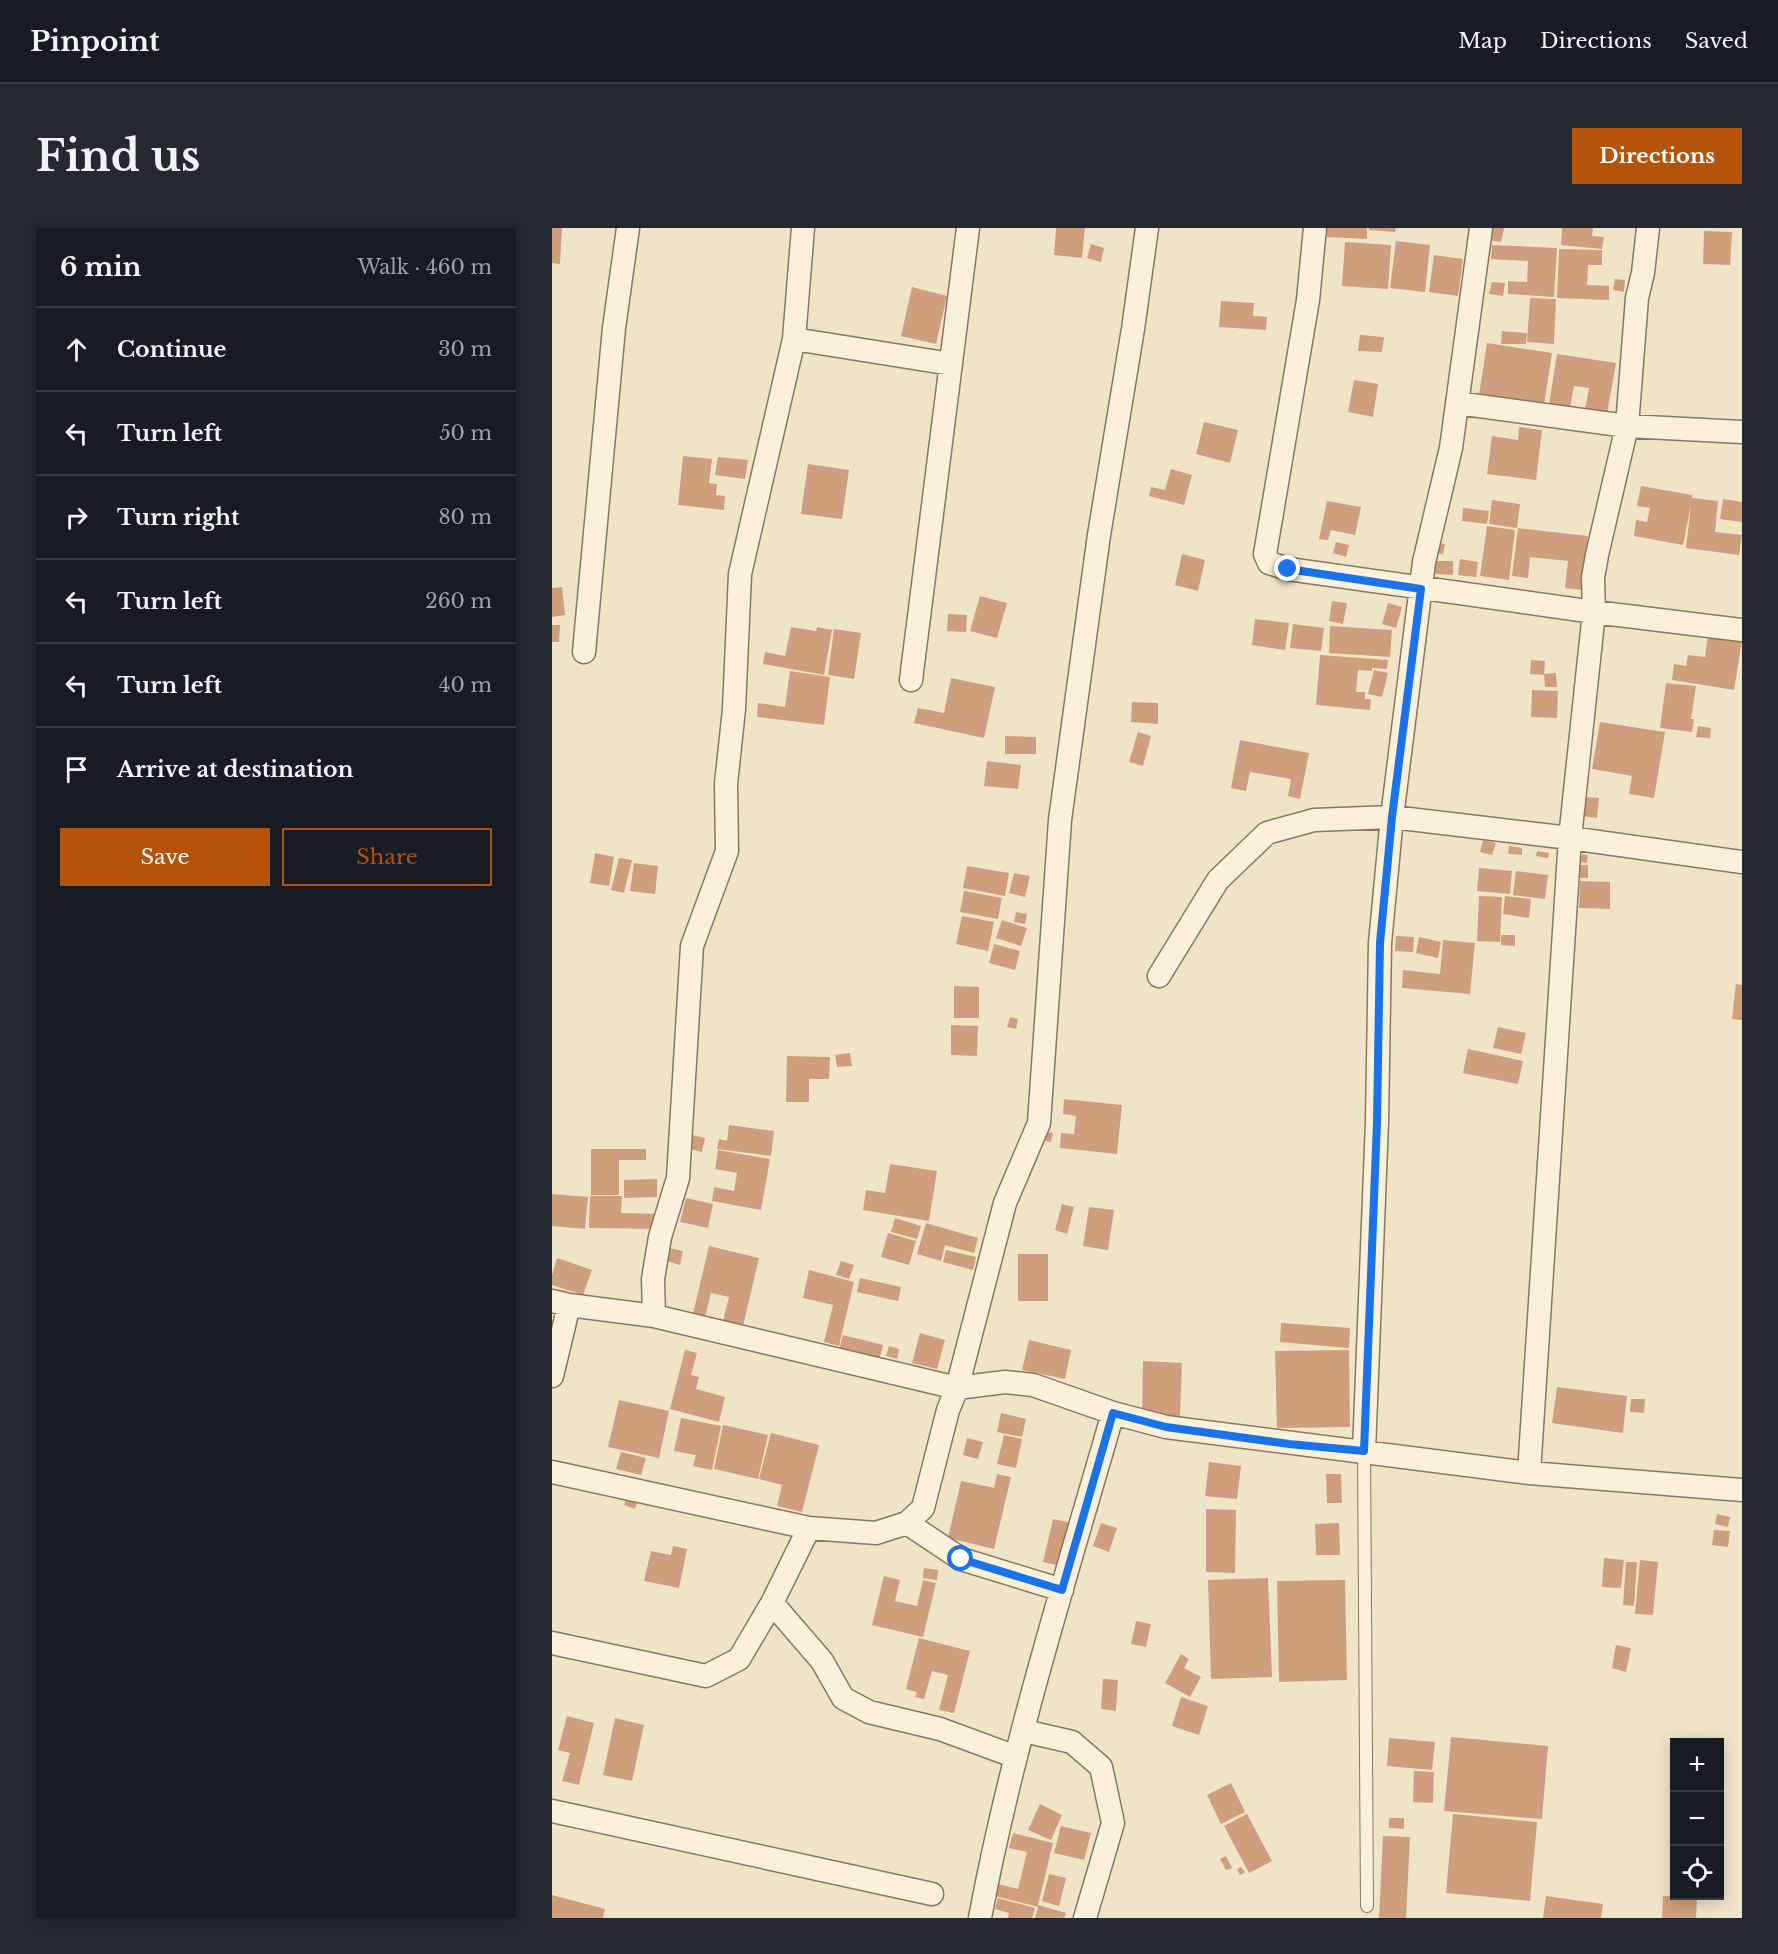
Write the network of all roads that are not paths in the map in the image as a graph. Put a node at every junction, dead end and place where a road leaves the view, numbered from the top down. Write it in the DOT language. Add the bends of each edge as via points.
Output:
graph roads {
  1 [pos="628,228"];
  2 [pos="803,228"];
  3 [pos="968,228"];
  4 [pos="1147,228"];
  5 [pos="1314,228"];
  6 [pos="1480,228"];
  7 [pos="1648,228"];
  8 [pos="794,339"];
  9 [pos="951,364"];
  10 [pos="1457,403"];
  11 [pos="1627,426"];
  12 [pos="1742,432"];
  13 [pos="1421,589"];
  14 [pos="1594,612"];
  15 [pos="1742,630"];
  16 [pos="584,652"];
  17 [pos="911,680"];
  18 [pos="1392,817"];
  19 [pos="1570,838"];
  20 [pos="1742,862"];
  21 [pos="1159,975"];
  22 [pos="560,1303"];
  23 [pos="654,1316"];
  24 [pos="552,1376"];
  25 [pos="957,1388"];
  26 [pos="1113,1413"];
  27 [pos="1364,1451"];
  28 [pos="552,1472"];
  29 [pos="1529,1473"];
  30 [pos="1742,1491"];
  31 [pos="907,1523"];
  32 [pos="809,1527"];
  33 [pos="1062,1590"];
  34 [pos="772,1603"];
  35 [pos="552,1643"];
  36 [pos="1024,1731"];
  37 [pos="1016,1757"];
  38 [pos="552,1811"];
  39 [pos="932,1894"];
  40 [pos="1367,1906"];
  41 [pos="980,1918"];
  42 [pos="1085,1918"];
  1 -- 16 [label="street" via="614,328"];
  2 -- 8 [label="street"];
  3 -- 9 [label="street"];
  4 -- 25 [label="street" via="1060,820 1039,1123 1005,1203"];
  5 -- 13 [label="street" via="1308,300 1265,554 1269,563 1288,569"];
  6 -- 10 [label="street"];
  7 -- 11 [label="street" via="1637,298"];
  8 -- 9 [label="street"];
  8 -- 23 [label="street" via="740,574 726,784 727,851 692,946 678,1178 656,1258"];
  9 -- 17 [label="street"];
  10 -- 11 [label="street"];
  10 -- 13 [label="street"];
  11 -- 12 [label="street"];
  11 -- 14 [label="street" via="1597,555"];
  13 -- 14 [label="street"];
  13 -- 18 [label="street"];
  14 -- 15 [label="street"];
  14 -- 19 [label="street"];
  18 -- 19 [label="street"];
  18 -- 21 [label="street" via="1314,820 1267,833 1218,880"];
  18 -- 27 [label="street" via="1380,943"];
  19 -- 20 [label="street"];
  19 -- 29 [label="street"];
  22 -- 23 [label="street"];
  22 -- 24 [label="street"];
  23 -- 25 [label="street"];
  25 -- 26 [label="street" via="1005,1382 1033,1385"];
  25 -- 31 [label="street" via="923,1508"];
  26 -- 27 [label="street" via="1166,1427"];
  26 -- 33 [label="street"];
  27 -- 29 [label="street"];
  27 -- 40 [label="lane"];
  28 -- 32 [label="street"];
  29 -- 30 [label="street"];
  31 -- 32 [label="street" via="876,1533"];
  31 -- 33 [label="street" via="961,1559"];
  32 -- 34 [label="street"];
  33 -- 36 [label="street"];
  34 -- 35 [label="street" via="739,1659 706,1676"];
  34 -- 37 [label="street" via="822,1661 843,1698 869,1712 940,1729"];
  36 -- 37 [label="street"];
  36 -- 42 [label="street" via="1072,1742 1101,1767 1113,1823"];
  37 -- 41 [label="street"];
  38 -- 39 [label="street"];
}
